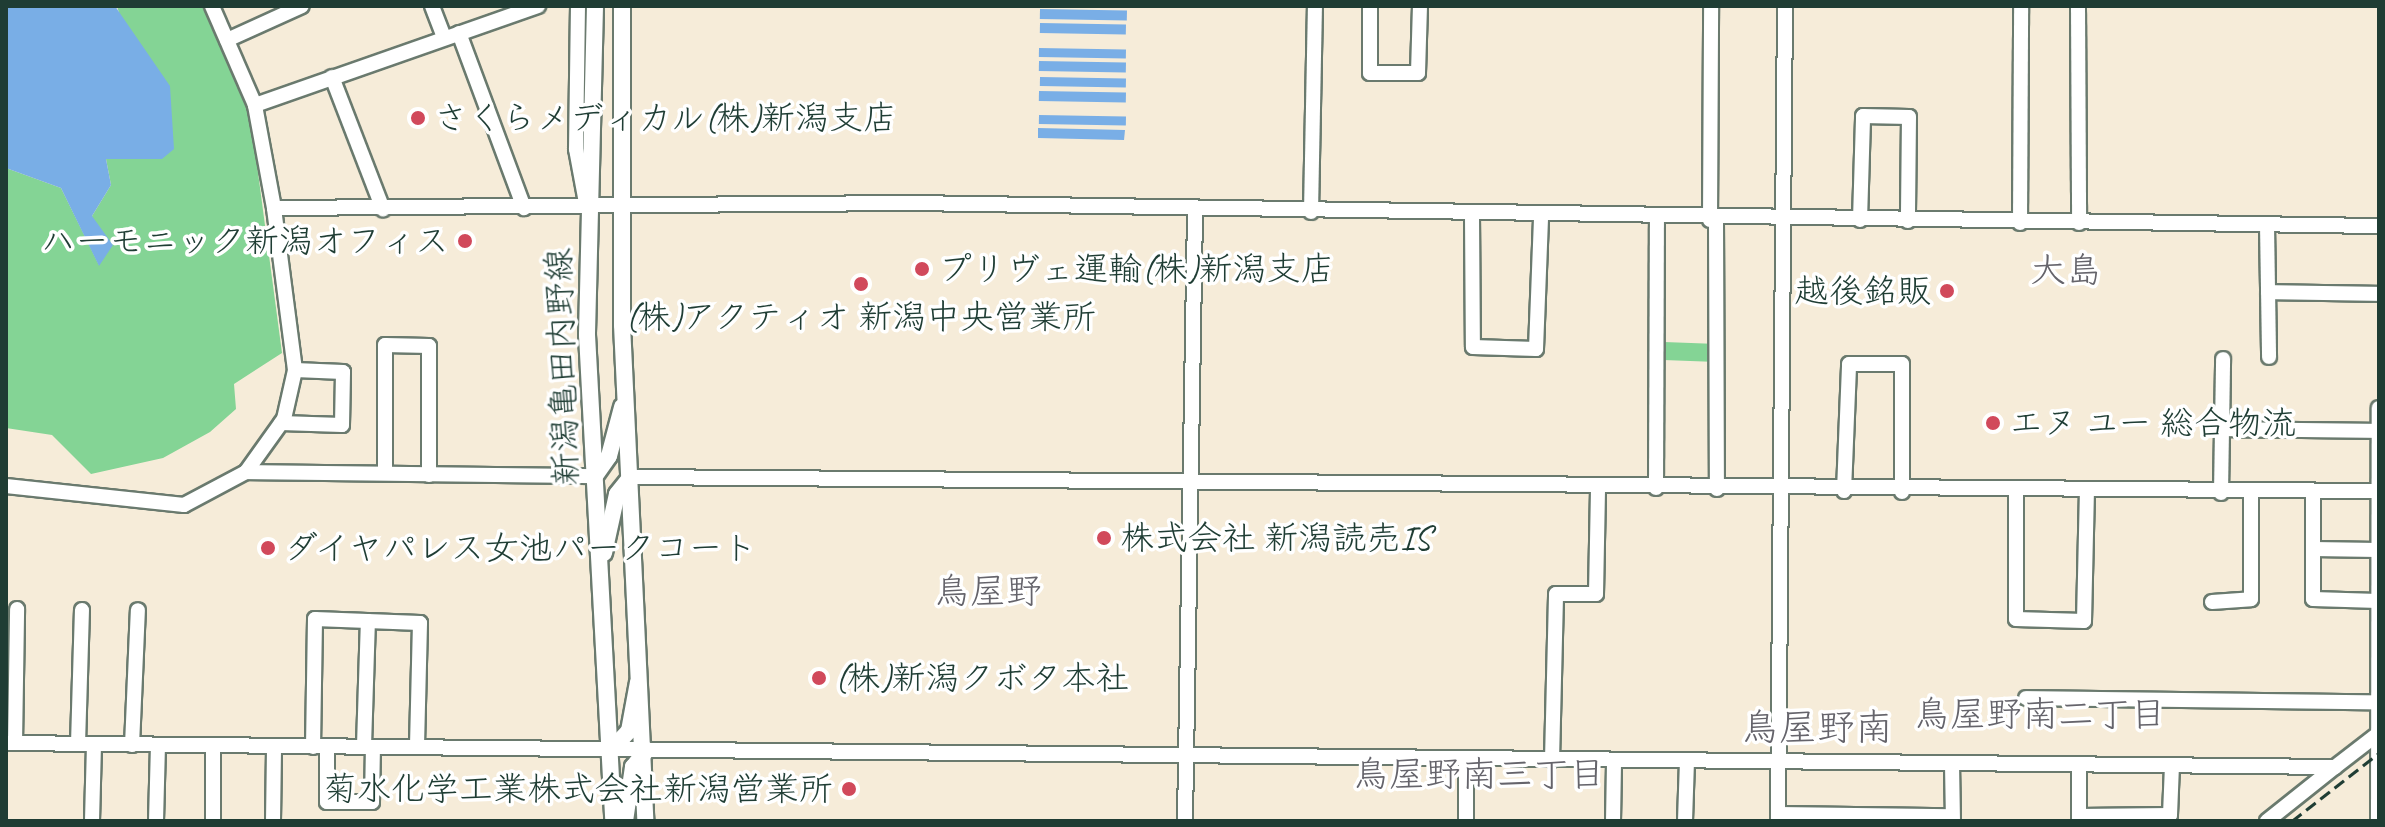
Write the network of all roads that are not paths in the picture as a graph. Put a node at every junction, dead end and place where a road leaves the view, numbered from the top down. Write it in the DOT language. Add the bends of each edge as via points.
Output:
graph roads {
  1 [pos="212,6"];
  2 [pos="302,6"];
  3 [pos="432,6"];
  4 [pos="538,6"];
  5 [pos="578,6"];
  6 [pos="595,6"];
  7 [pos="622,6"];
  8 [pos="1315,6"];
  9 [pos="1370,6"];
  10 [pos="1420,6"];
  11 [pos="1711,6"];
  12 [pos="1785,6"];
  13 [pos="2021,6"];
  14 [pos="2078,6"];
  15 [pos="459,33"];
  16 [pos="444,38"];
  17 [pos="227,40"];
  18 [pos="332,77"];
  19 [pos="255,105"];
  20 [pos="620,202"];
  21 [pos="586,203"];
  22 [pos="274,208"];
  23 [pos="524,208"];
  24 [pos="383,209"];
  25 [pos="1195,210"];
  26 [pos="1311,212"];
  27 [pos="1472,216"];
  28 [pos="1541,217"];
  29 [pos="1657,219"];
  30 [pos="1782,219"];
  31 [pos="1713,220"];
  32 [pos="1860,220"];
  33 [pos="1908,221"];
  34 [pos="2020,223"];
  35 [pos="2079,223"];
  36 [pos="2267,225"];
  37 [pos="2379,226"];
  38 [pos="2268,292"];
  39 [pos="2379,294"];
  40 [pos="2269,357"];
  41 [pos="2223,359"];
  42 [pos="295,370"];
  43 [pos="625,398"];
  44 [pos="2379,408"];
  45 [pos="281,423"];
  46 [pos="2223,429"];
  47 [pos="2379,431"];
  48 [pos="246,472"];
  49 [pos="385,473"];
  50 [pos="429,475"];
  51 [pos="595,476"];
  52 [pos="631,477"];
  53 [pos="1190,483"];
  54 [pos="6,486"];
  55 [pos="1598,487"];
  56 [pos="1656,488"];
  57 [pos="1717,489"];
  58 [pos="1782,489"];
  59 [pos="2087,489"];
  60 [pos="1844,491"];
  61 [pos="2016,491"];
  62 [pos="2379,491"];
  63 [pos="1902,492"];
  64 [pos="2221,493"];
  65 [pos="2251,494"];
  66 [pos="2313,495"];
  67 [pos="2313,549"];
  68 [pos="2378,550"];
  69 [pos="601,562"];
  70 [pos="2378,601"];
  71 [pos="2212,602"];
  72 [pos="17,609"];
  73 [pos="82,610"];
  74 [pos="138,610"];
  75 [pos="368,621"];
  76 [pos="643,666"];
  77 [pos="2026,698"];
  78 [pos="2378,702"];
  79 [pos="2378,734"];
  80 [pos="10,743"];
  81 [pos="78,744"];
  82 [pos="94,745"];
  83 [pos="132,745"];
  84 [pos="158,746"];
  85 [pos="213,746"];
  86 [pos="368,746"];
  87 [pos="417,746"];
  88 [pos="274,747"];
  89 [pos="320,747"];
  90 [pos="612,749"];
  91 [pos="647,750"];
  92 [pos="1185,756"];
  93 [pos="1466,759"];
  94 [pos="1552,760"];
  95 [pos="1614,761"];
  96 [pos="1687,761"];
  97 [pos="1779,762"];
  98 [pos="1952,764"];
  99 [pos="2079,765"];
  100 [pos="2172,765"];
  101 [pos="2335,767"];
  102 [pos="2378,781"];
  103 [pos="1778,818"];
  104 [pos="1952,818"];
  105 [pos="2079,819"];
  106 [pos="92,821"];
  107 [pos="156,821"];
  108 [pos="213,821"];
  109 [pos="273,821"];
  110 [pos="613,821"];
  111 [pos="625,821"];
  112 [pos="645,821"];
  113 [pos="1185,821"];
  114 [pos="1466,821"];
  115 [pos="1613,821"];
  116 [pos="1685,821"];
  117 [pos="2267,821"];
  118 [pos="2378,821"];
  1 -- 17 [label="street"];
  2 -- 17 [label="street"];
  3 -- 16 [label="street"];
  4 -- 15 [label="street"];
  5 -- 21 [label="street" via="576,149"];
  6 -- 21 [label="main road, 新潟亀田内野線"];
  7 -- 20 [label="main road, 新潟亀田内野線"];
  8 -- 26 [label="street"];
  9 -- 10 [label="street" via="1370,73 1418,73"];
  11 -- 31 [label="street"];
  12 -- 30 [label="street"];
  13 -- 34 [label="street"];
  14 -- 35 [label="street"];
  15 -- 16 [label="street"];
  15 -- 23 [label="street"];
  16 -- 18 [label="street"];
  17 -- 19 [label="street"];
  18 -- 19 [label="street"];
  18 -- 24 [label="street"];
  19 -- 22 [label="street"];
  20 -- 21 [label="street"];
  20 -- 25 [label="street"];
  20 -- 43 [label="main road, 新潟亀田内野線"];
  21 -- 23 [label="street"];
  21 -- 51 [label="main road, 新潟亀田内野線"];
  22 -- 24 [label="street"];
  22 -- 42 [label="street"];
  23 -- 24 [label="street"];
  25 -- 26 [label="street"];
  25 -- 53 [label="street"];
  26 -- 27 [label="street"];
  27 -- 28 [label="street"];
  27 -- 28 [label="street" via="1473,347 1536,349"];
  28 -- 29 [label="street"];
  29 -- 31 [label="street"];
  29 -- 56 [label="street"];
  30 -- 31 [label="street"];
  30 -- 32 [label="street"];
  30 -- 58 [label="street"];
  31 -- 57 [label="street"];
  32 -- 33 [label="street"];
  32 -- 33 [label="street" via="1863,116 1909,117"];
  33 -- 34 [label="street"];
  34 -- 35 [label="street"];
  35 -- 36 [label="street"];
  36 -- 37 [label="street"];
  36 -- 38 [label="street"];
  38 -- 39 [label="street"];
  38 -- 40 [label="street"];
  41 -- 46 [label="street"];
  42 -- 45 [label="street"];
  42 -- 45 [label="street" via="343,372 342,425"];
  43 -- 51 [label="main road" via="609,456"];
  43 -- 52 [label="main road, 新潟亀田内野線"];
  44 -- 47 [label="street"];
  45 -- 48 [label="street"];
  46 -- 47 [label="street"];
  46 -- 64 [label="street"];
  47 -- 62 [label="street"];
  48 -- 49 [label="street"];
  48 -- 54 [label="street" via="184,505"];
  49 -- 50 [label="street"];
  49 -- 50 [label="street" via="385,345 429,346"];
  50 -- 51 [label="street"];
  51 -- 69 [label="main road, 新潟亀田内野線"];
  52 -- 53 [label="street"];
  52 -- 69 [label="main road" via="617,494"];
  52 -- 76 [label="main road, 新潟亀田内野線"];
  53 -- 55 [label="street"];
  53 -- 92 [label="street"];
  55 -- 56 [label="street"];
  55 -- 94 [label="street" via="1596,594 1556,594"];
  56 -- 57 [label="street"];
  57 -- 58 [label="street"];
  58 -- 60 [label="street"];
  58 -- 97 [label="street"];
  59 -- 61 [label="street"];
  59 -- 61 [label="street" via="2084,621 2016,619"];
  59 -- 64 [label="street"];
  60 -- 63 [label="street"];
  60 -- 63 [label="street" via="1849,364 1902,364"];
  61 -- 63 [label="street"];
  62 -- 66 [label="street"];
  62 -- 68 [label="street"];
  64 -- 65 [label="street"];
  65 -- 66 [label="street"];
  65 -- 71 [label="street" via="2251,599"];
  66 -- 67 [label="street"];
  67 -- 68 [label="street"];
  67 -- 70 [label="street" via="2313,599"];
  68 -- 70 [label="street"];
  69 -- 90 [label="main road, 新潟亀田内野線"];
  70 -- 78 [label="street"];
  72 -- 80 [label="street"];
  73 -- 81 [label="street"];
  74 -- 83 [label="street"];
  75 -- 86 [label="street"];
  75 -- 87 [label="street" via="420,623"];
  75 -- 89 [label="street" via="315,619"];
  76 -- 90 [label="main road" via="629,731"];
  76 -- 91 [label="main road, 新潟亀田内野線"];
  77 -- 78 [label="street"];
  78 -- 79 [label="street"];
  79 -- 101 [label="street"];
  79 -- 102 [label="street"];
  80 -- 81 [label="street"];
  81 -- 82 [label="street"];
  82 -- 83 [label="street"];
  82 -- 106 [label="street"];
  83 -- 84 [label="street"];
  84 -- 85 [label="street"];
  84 -- 107 [label="street"];
  85 -- 88 [label="street"];
  85 -- 108 [label="street"];
  86 -- 87 [label="street"];
  86 -- 89 [label="street"];
  86 -- 89 [label="street" via="372,802 327,802"];
  87 -- 90 [label="street"];
  88 -- 89 [label="street"];
  88 -- 109 [label="street"];
  90 -- 91 [label="street"];
  90 -- 110 [label="main road, 新潟亀田内野線"];
  91 -- 92 [label="street"];
  91 -- 111 [label="main road" via="633,767"];
  91 -- 112 [label="main road, 新潟亀田内野線"];
  92 -- 93 [label="street"];
  92 -- 113 [label="street"];
  93 -- 94 [label="street"];
  93 -- 114 [label="street"];
  94 -- 95 [label="street"];
  95 -- 96 [label="street"];
  95 -- 115 [label="street"];
  96 -- 97 [label="street"];
  96 -- 116 [label="street"];
  97 -- 98 [label="street"];
  97 -- 103 [label="street"];
  98 -- 99 [label="street"];
  98 -- 104 [label="street"];
  99 -- 100 [label="street"];
  99 -- 105 [label="street"];
  100 -- 101 [label="street"];
  100 -- 105 [label="street" via="2170,815"];
  101 -- 117 [label="street"];
  102 -- 118 [label="street"];
  103 -- 104 [label="street"];
}
